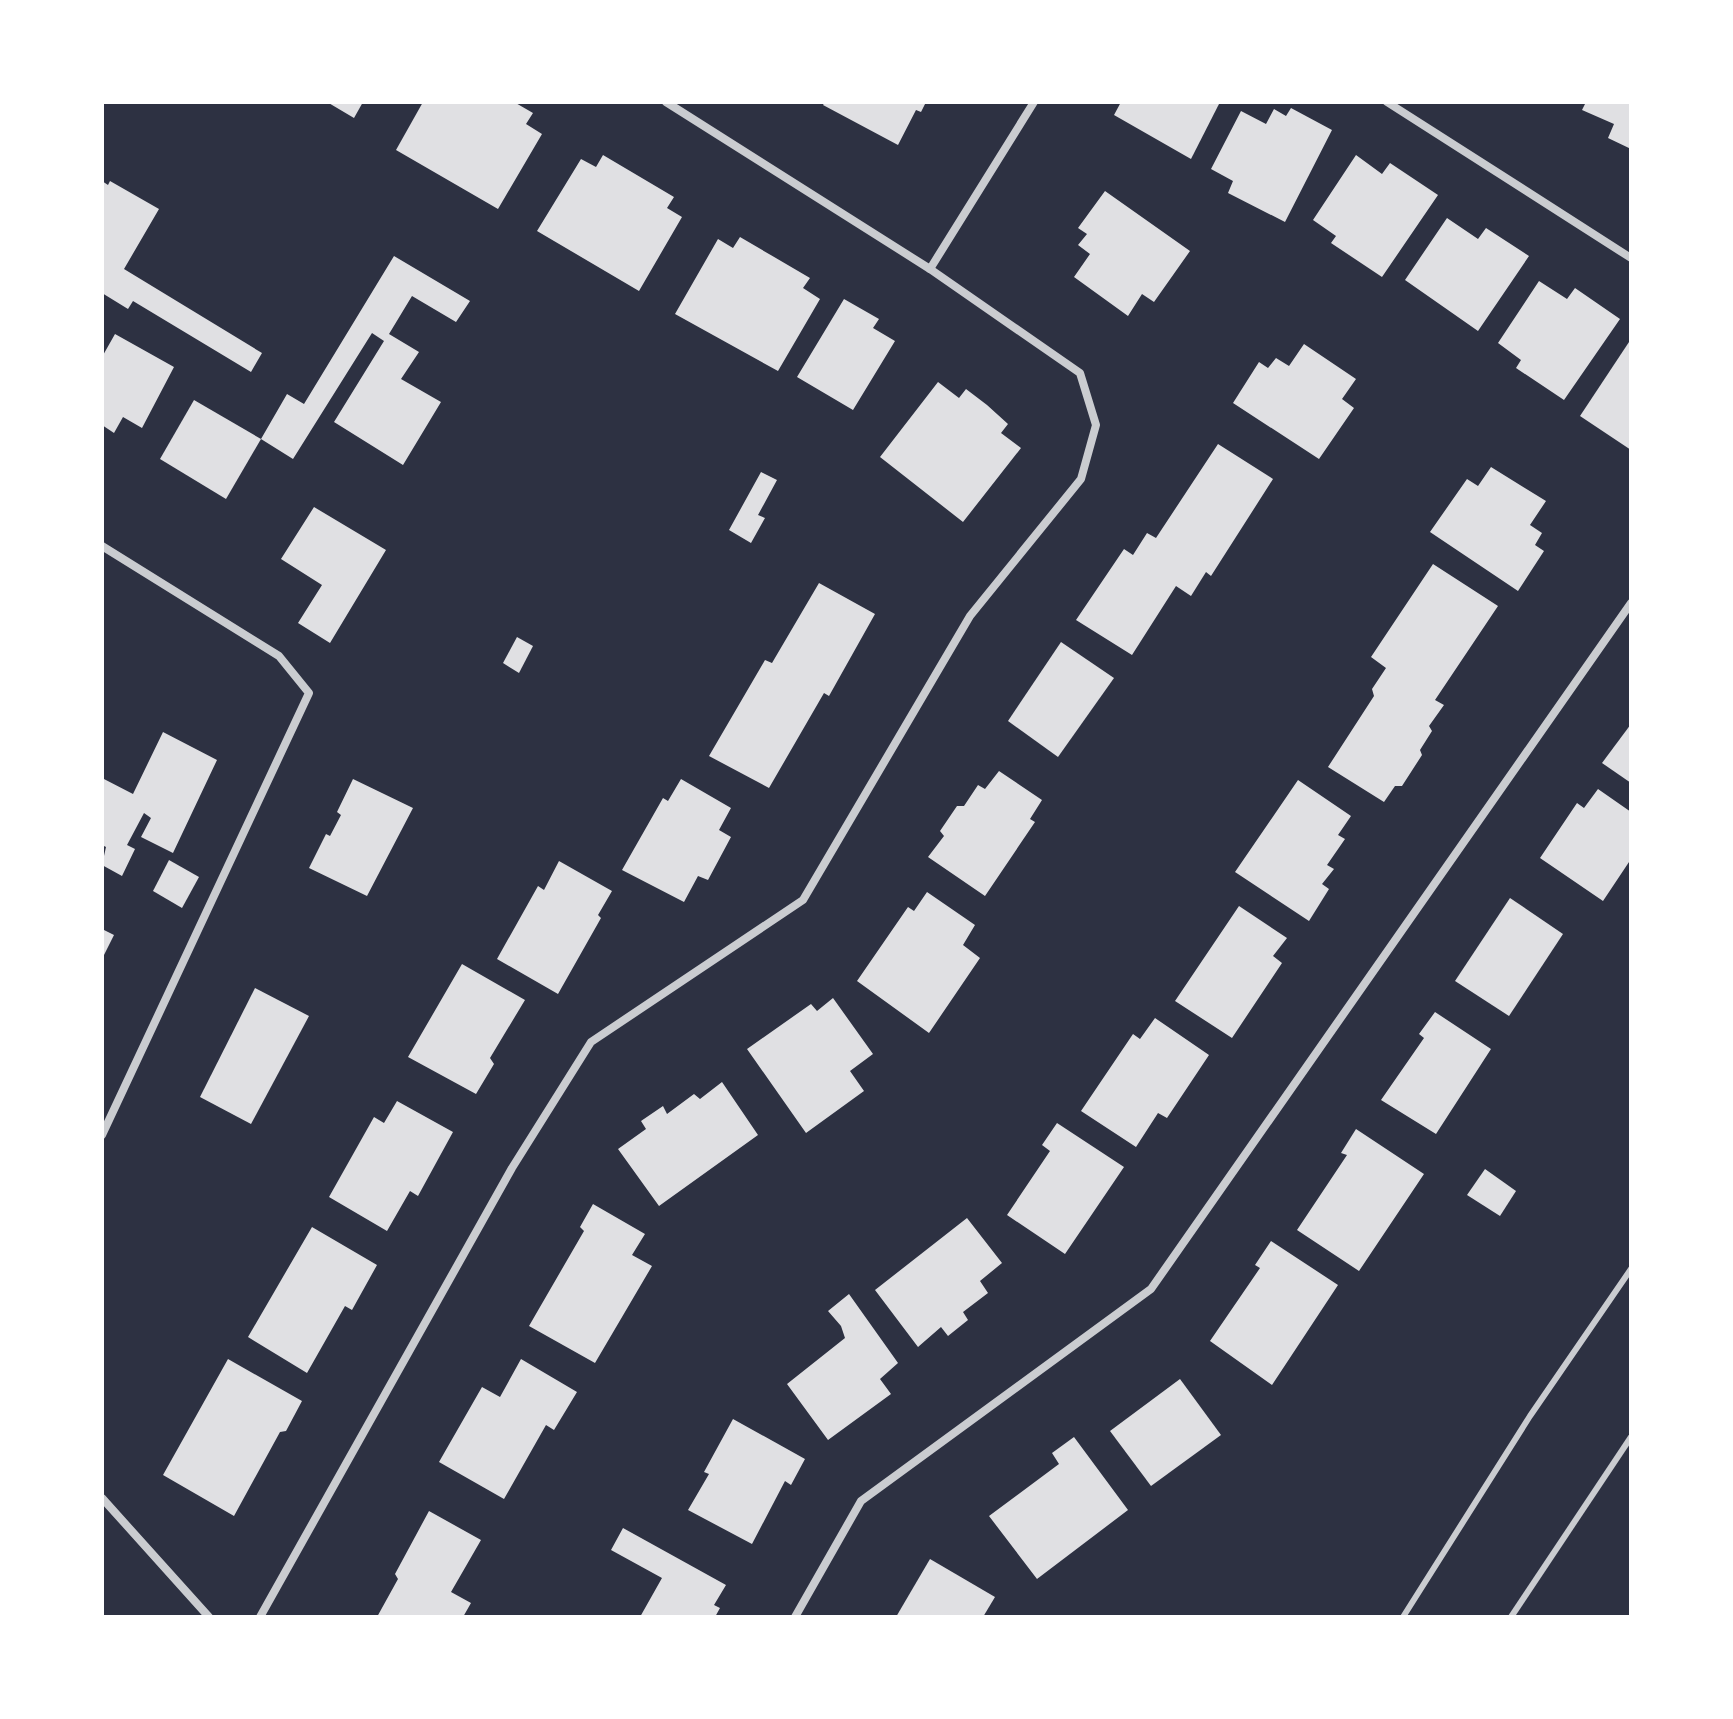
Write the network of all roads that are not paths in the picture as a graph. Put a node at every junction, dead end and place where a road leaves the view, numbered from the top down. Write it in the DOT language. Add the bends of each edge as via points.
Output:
graph roads {
  1 [pos="666,102"];
  2 [pos="1034,102"];
  3 [pos="1387,102"];
  4 [pos="1631,258"];
  5 [pos="930,269"];
  6 [pos="102,546"];
  7 [pos="1631,603"];
  8 [pos="102,1135"];
  9 [pos="1631,1269"];
  10 [pos="1631,1437"];
  11 [pos="102,1498"];
  12 [pos="209,1617"];
  13 [pos="260,1617"];
  14 [pos="795,1617"];
  15 [pos="1403,1617"];
  16 [pos="1511,1617"];
  1 -- 5 [label="street"];
  2 -- 5 [label="street"];
  3 -- 4 [label="street"];
  5 -- 13 [label="street" via="1080,373 1096,425 1081,479 970,616 803,900 591,1042 512,1168"];
  6 -- 8 [label="street" via="279,656 309,693"];
  7 -- 14 [label="street" via="1151,1289 861,1501"];
  9 -- 15 [label="lane"];
  10 -- 16 [label="lane"];
  11 -- 12 [label="street"];
}
